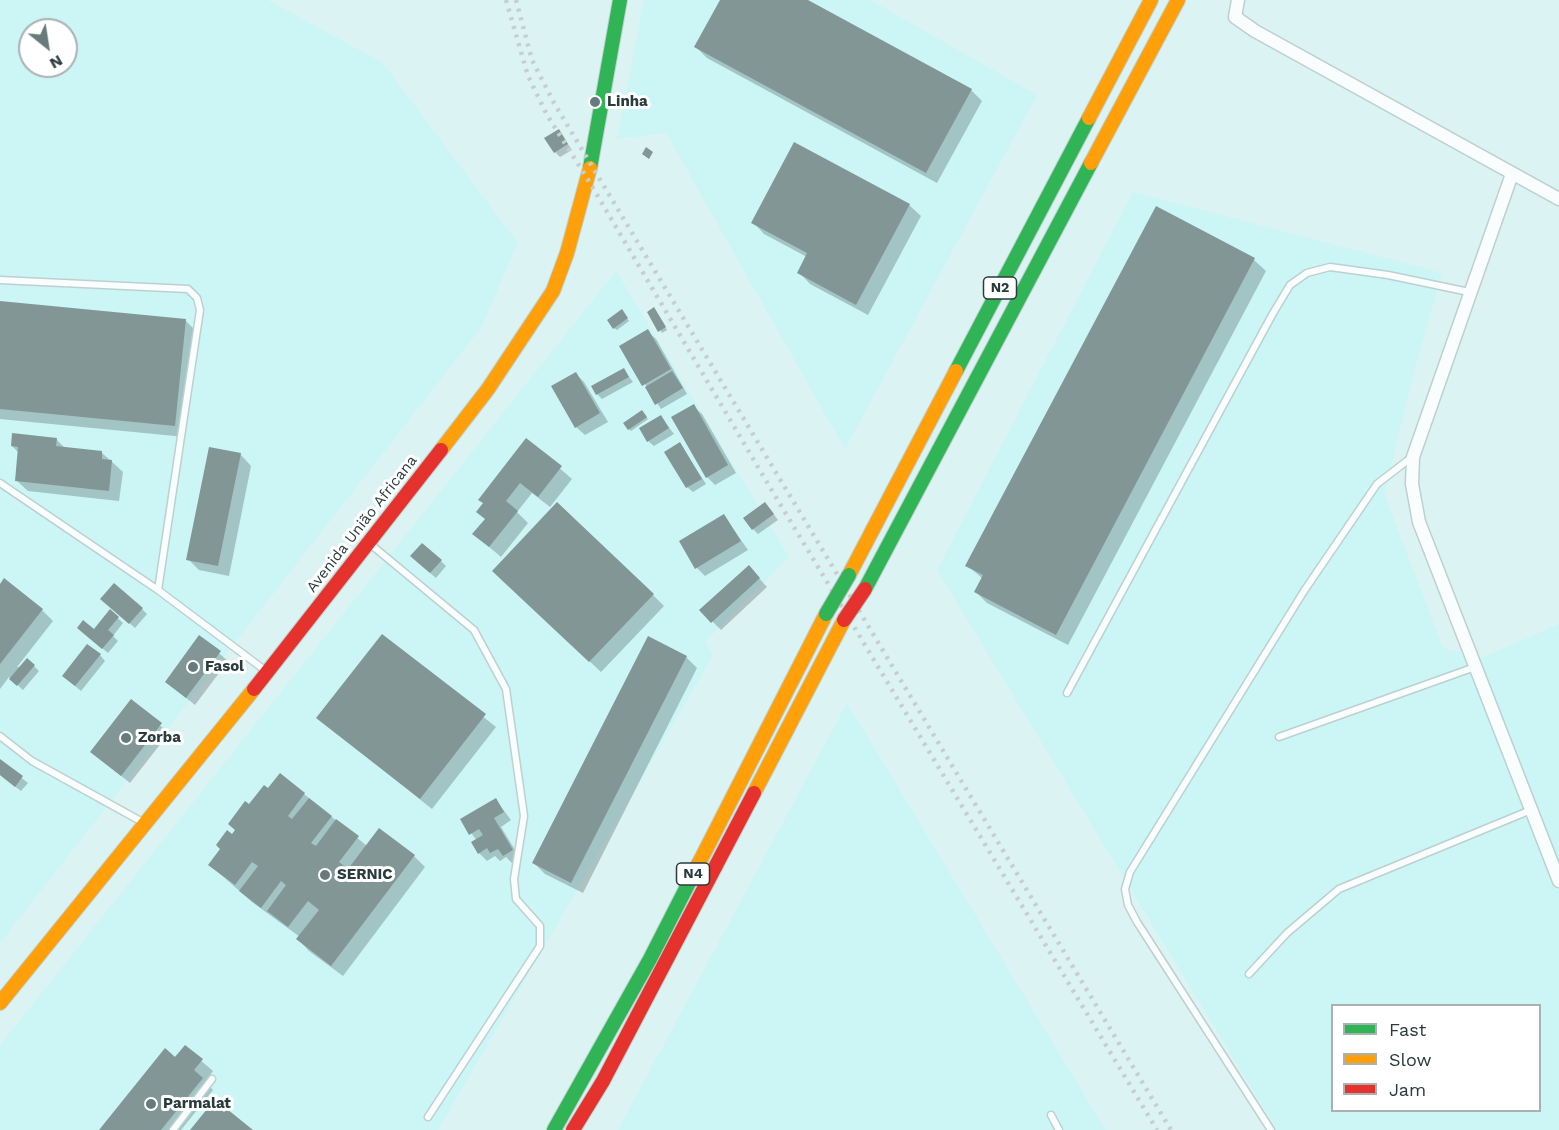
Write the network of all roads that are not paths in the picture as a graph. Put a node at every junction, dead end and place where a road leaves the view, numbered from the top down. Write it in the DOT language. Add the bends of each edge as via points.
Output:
graph roads {
  1 [pos="620,0"];
  2 [pos="1151,0"];
  3 [pos="1178,0"];
  4 [pos="1238,0"];
  5 [pos="1512,174"];
  6 [pos="1559,199"];
  7 [pos="0,280"];
  8 [pos="1469,292"];
  9 [pos="1413,457"];
  10 [pos="0,483"];
  11 [pos="369,543"];
  12 [pos="882,556"];
  13 [pos="849,575"];
  14 [pos="158,590"];
  15 [pos="1475,668"];
  16 [pos="267,671"];
  17 [pos="1067,693"];
  18 [pos="0,736"];
  19 [pos="1279,737"];
  20 [pos="1532,810"];
  21 [pos="146,824"];
  22 [pos="1559,881"];
  23 [pos="1249,974"];
  24 [pos="0,1003"];
  25 [pos="212,1079"];
  26 [pos="1051,1116"];
  27 [pos="428,1117"];
  28 [pos="173,1130"];
  29 [pos="554,1130"];
  30 [pos="573,1130"];
  31 [pos="1059,1130"];
  32 [pos="1271,1130"];
  1 -- 11 [label="main road, Avenida União Africana" via="591,165 553,291 488,389"];
  2 -- 13 [label="main road, N2"];
  3 -- 12 [label="main road, N2"];
  4 -- 5 [label="street" via="1235,17 1255,32"];
  5 -- 6 [label="street"];
  5 -- 8 [label="street"];
  7 -- 14 [label="lane" via="188,289 197,298 200,310"];
  8 -- 9 [label="street"];
  8 -- 17 [label="lane" via="1330,267 1307,273 1290,285"];
  9 -- 15 [label="street" via="1412,484 1419,522"];
  9 -- 32 [label="lane" via="1377,484 1329,554 1130,872 1125,889 1137,922"];
  10 -- 14 [label="lane"];
  11 -- 16 [label="main road, Avenida União Africana"];
  11 -- 27 [label="lane" via="474,630 506,689 524,816 514,879 516,899 540,926 540,946"];
  12 -- 30 [label="main road, N4, bridge" via="844,620 603,1081"];
  13 -- 29 [label="main road, N4, bridge" via="650,959"];
  14 -- 16 [label="lane"];
  15 -- 19 [label="lane"];
  15 -- 20 [label="street"];
  16 -- 21 [label="main road, Avenida União Africana"];
  18 -- 21 [label="lane" via="32,761"];
  20 -- 22 [label="street"];
  20 -- 23 [label="lane" via="1339,889 1287,933"];
  21 -- 24 [label="main road, Avenida União Africana"];
  25 -- 28 [label="lane"];
  26 -- 31 [label="lane"];
}
